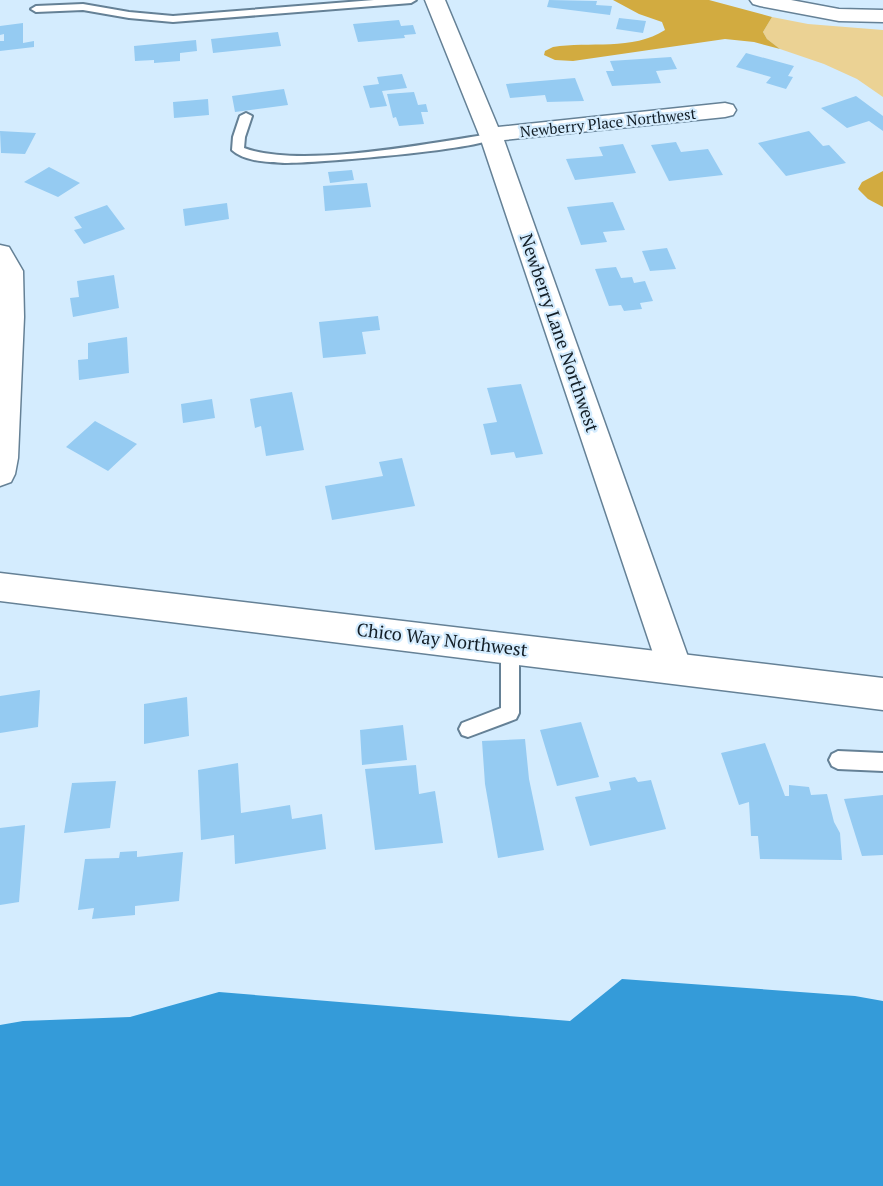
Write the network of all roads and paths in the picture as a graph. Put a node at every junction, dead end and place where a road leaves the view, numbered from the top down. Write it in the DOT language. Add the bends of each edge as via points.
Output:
graph roads {
  1 [pos="411,0"];
  2 [pos="435,0"];
  3 [pos="760,0"];
  4 [pos="36,9"];
  5 [pos="883,16"];
  6 [pos="725,110"];
  7 [pos="246,116"];
  8 [pos="491,136"];
  9 [pos="0,252"];
  10 [pos="3,385"];
  11 [pos="0,474"];
  12 [pos="0,587"];
  13 [pos="510,648"];
  14 [pos="675,668"];
  15 [pos="883,694"];
  16 [pos="468,729"];
  17 [pos="838,760"];
  18 [pos="883,762"];
  1 -- 4 [label="lane" via="173,19 83,7"];
  2 -- 8 [label="main road, Newberry Lane Northwest"];
  3 -- 5 [label="main road" via="839,15"];
  6 -- 8 [label="main road, Newberry Place Northwest"];
  7 -- 8 [label="lane" via="238,150 259,158 319,158"];
  8 -- 14 [label="main road, Newberry Lane Northwest"];
  9 -- 10 [label="main road" via="10,271 11,317"];
  10 -- 11 [label="main road"];
  12 -- 13 [label="main road, Chico Way Northwest"];
  13 -- 14 [label="main road, Chico Way Northwest"];
  13 -- 16 [label="lane" via="510,712"];
  14 -- 15 [label="main road, Chico Way Northwest"];
  17 -- 18 [label="lane"];
}
